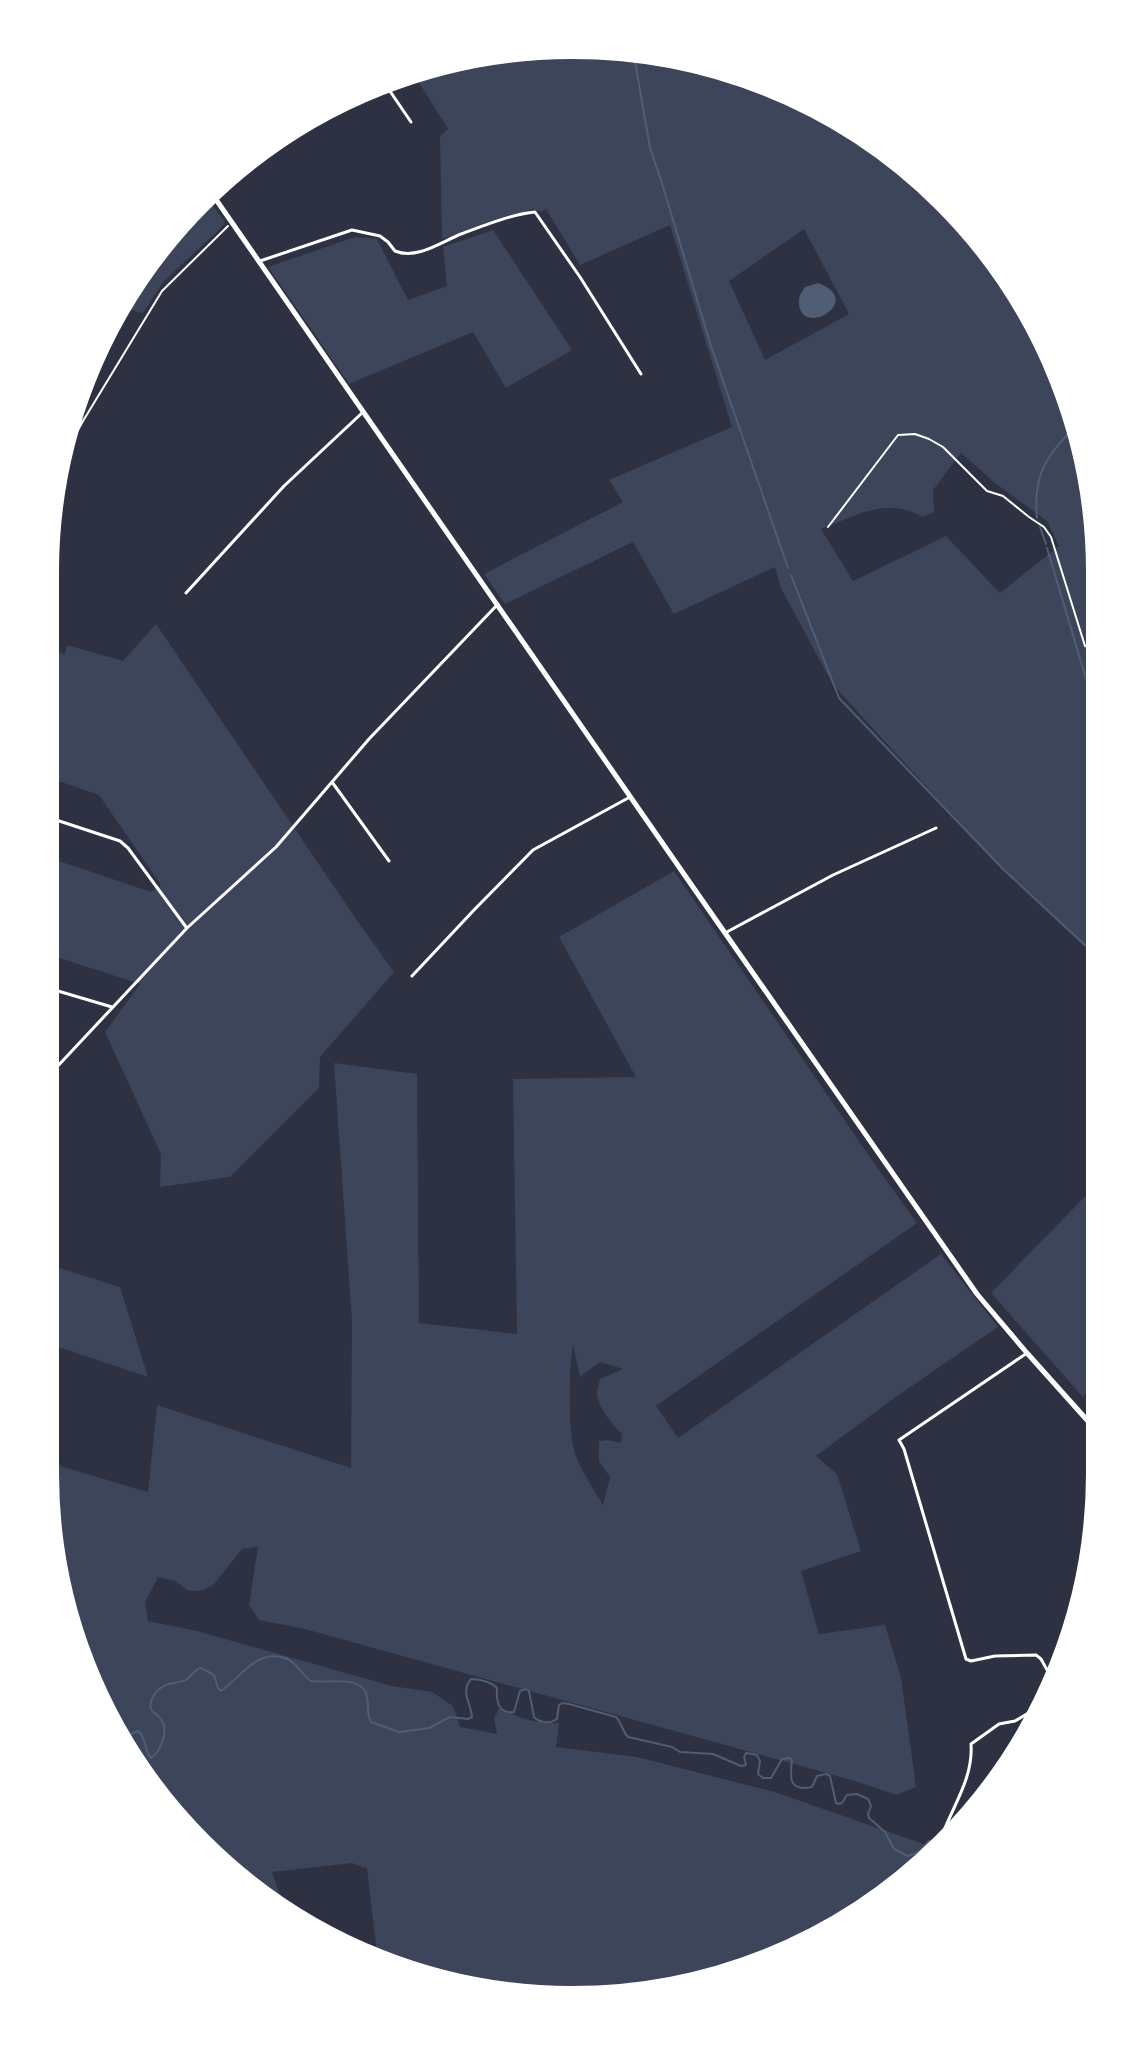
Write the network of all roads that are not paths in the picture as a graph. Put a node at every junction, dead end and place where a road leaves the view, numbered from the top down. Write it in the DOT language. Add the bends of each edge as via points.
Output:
graph roads {
  1 [pos="388,88"];
  2 [pos="411,122"];
  3 [pos="215,198"];
  4 [pos="260,261"];
  5 [pos="641,374"];
  6 [pos="364,411"];
  7 [pos="186,593"];
  8 [pos="498,604"];
  9 [pos="332,782"];
  10 [pos="631,797"];
  11 [pos="54,819"];
  12 [pos="936,828"];
  13 [pos="389,861"];
  14 [pos="187,928"];
  15 [pos="725,933"];
  16 [pos="412,976"];
  17 [pos="54,990"];
  18 [pos="112,1007"];
  19 [pos="54,1070"];
  20 [pos="1027,1353"];
  21 [pos="1091,1424"];
  22 [pos="1050,1675"];
  23 [pos="1034,1710"];
  24 [pos="941,1837"];
  1 -- 2 [label="street"];
  3 -- 4 [label="main road"];
  4 -- 5 [label="street" via="352,230 380,236 395,251 409,254 535,212"];
  4 -- 6 [label="main road"];
  6 -- 7 [label="street" via="284,486"];
  6 -- 8 [label="main road"];
  8 -- 9 [label="street"];
  8 -- 10 [label="main road"];
  9 -- 13 [label="street"];
  9 -- 14 [label="street" via="276,847"];
  10 -- 15 [label="main road"];
  10 -- 16 [label="street" via="533,850"];
  11 -- 14 [label="street" via="120,841"];
  12 -- 15 [label="street"];
  14 -- 18 [label="street"];
  15 -- 20 [label="main road" via="977,1294"];
  17 -- 18 [label="street"];
  18 -- 19 [label="street"];
  20 -- 21 [label="main road"];
  20 -- 22 [label="street" via="899,1440 966,1659 1036,1655"];
  23 -- 24 [label="street" via="999,1724 971,1744 966,1779"];
}
